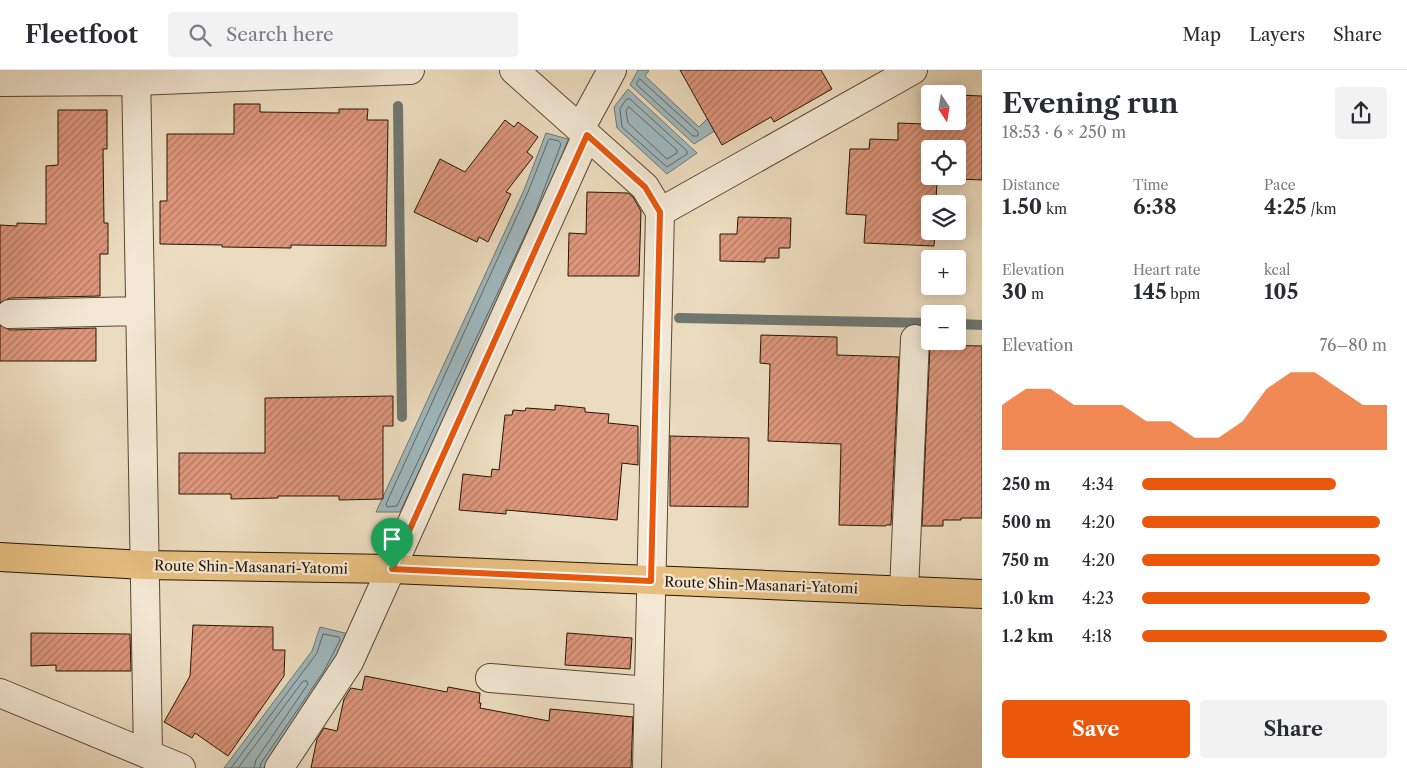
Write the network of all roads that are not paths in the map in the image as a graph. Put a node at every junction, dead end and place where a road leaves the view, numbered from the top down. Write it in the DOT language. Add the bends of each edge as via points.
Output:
graph roads {
  1 [pos="410,70"];
  2 [pos="514,70"];
  3 [pos="612,70"];
  4 [pos="913,70"];
  5 [pos="136,76"];
  6 [pos="0,82"];
  7 [pos="584,132"];
  8 [pos="660,212"];
  9 [pos="139,311"];
  10 [pos="10,314"];
  11 [pos="915,338"];
  12 [pos="0,557"];
  13 [pos="144,565"];
  14 [pos="392,569"];
  15 [pos="651,581"];
  16 [pos="904,591"];
  17 [pos="982,594"];
  18 [pos="490,678"];
  19 [pos="649,692"];
  20 [pos="0,694"];
  21 [pos="148,754"];
  22 [pos="181,768"];
  23 [pos="279,768"];
  24 [pos="647,768"];
  1 -- 5 [label="street"];
  2 -- 7 [label="street"];
  3 -- 7 [label="street"];
  4 -- 8 [label="street"];
  5 -- 6 [label="street"];
  5 -- 9 [label="street"];
  7 -- 8 [label="street" via="645,187"];
  7 -- 14 [label="street"];
  8 -- 15 [label="street"];
  9 -- 10 [label="street"];
  9 -- 13 [label="street"];
  11 -- 16 [label="street"];
  12 -- 13 [label="main road, Route Shin-Masanari-Yatomi"];
  13 -- 14 [label="main road, Route Shin-Masanari-Yatomi"];
  13 -- 21 [label="street"];
  14 -- 15 [label="main road, Route Shin-Masanari-Yatomi"];
  14 -- 23 [label="street" via="349,662"];
  15 -- 16 [label="main road, Route Shin-Masanari-Yatomi"];
  15 -- 19 [label="street"];
  16 -- 17 [label="main road, Route Shin-Masanari-Yatomi"];
  18 -- 19 [label="street"];
  19 -- 24 [label="street"];
  20 -- 21 [label="street"];
  21 -- 22 [label="street"];
}
